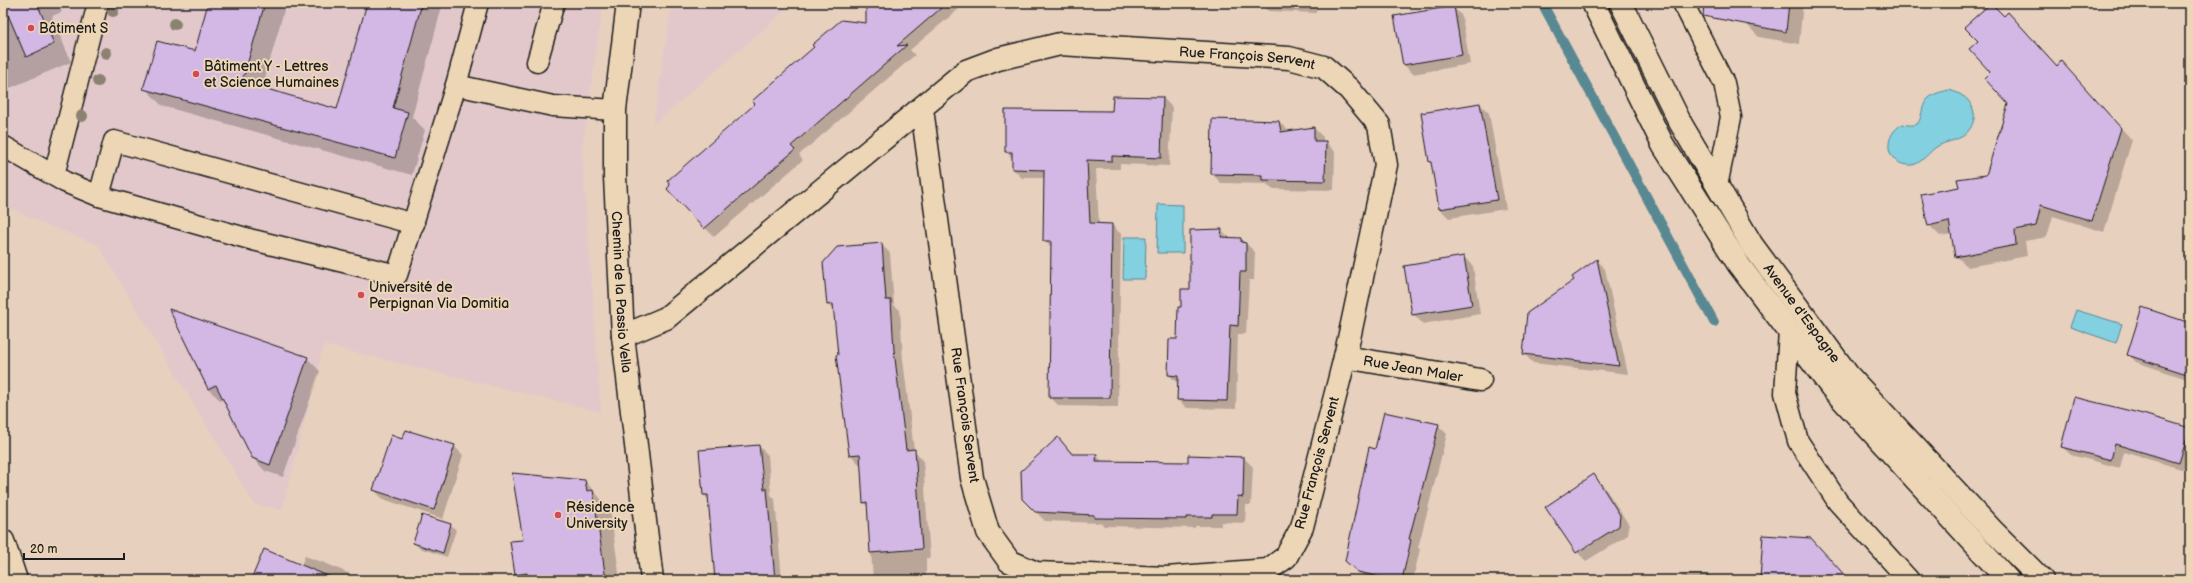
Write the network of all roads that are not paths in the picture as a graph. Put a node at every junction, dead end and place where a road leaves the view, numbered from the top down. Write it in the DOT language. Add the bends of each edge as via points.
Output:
graph roads {
  1 [pos="98,3"];
  2 [pos="478,3"];
  3 [pos="554,3"];
  4 [pos="628,3"];
  5 [pos="1593,3"];
  6 [pos="1621,3"];
  7 [pos="1683,3"];
  8 [pos="537,62"];
  9 [pos="456,85"];
  10 [pos="922,109"];
  11 [pos="615,110"];
  12 [pos="3,146"];
  13 [pos="54,175"];
  14 [pos="1717,186"];
  15 [pos="99,196"];
  16 [pos="414,224"];
  17 [pos="1790,331"];
  18 [pos="623,336"];
  19 [pos="1345,357"];
  20 [pos="1480,380"];
  21 [pos="3,541"];
  22 [pos="1167,579"];
  23 [pos="16,580"];
  24 [pos="652,580"];
  25 [pos="1909,580"];
  26 [pos="2008,580"];
  27 [pos="2042,580"];
  1 -- 13 [label="lane"];
  2 -- 9 [label="lane"];
  3 -- 8 [label="lane"];
  4 -- 11 [label="street, Chemin de la Passio Vella"];
  5 -- 17 [label="street, Avenue d'Espagne" via="1663,145 1739,264"];
  6 -- 14 [label="street, Avenue d'Espagne" via="1681,124"];
  7 -- 14 [label="lane" via="1724,83 1731,117"];
  9 -- 11 [label="lane" via="553,106"];
  9 -- 16 [label="lane"];
  10 -- 18 [label="street, Rue François Servent" via="666,318"];
  10 -- 19 [label="street, Rue François Servent" via="966,72 998,59 1060,44 1289,58 1324,67 1349,89 1379,125 1386,165"];
  10 -- 22 [label="street, Rue François Servent" via="972,478 988,532 1008,561 1036,573"];
  11 -- 18 [label="street, Chemin de la Passio Vella" via="615,177"];
  12 -- 13 [label="lane"];
  13 -- 15 [label="lane"];
  14 -- 27 [label="street, Avenue d'Espagne" via="1752,245 1848,375"];
  15 -- 16 [label="lane" via="253,240 398,275"];
  15 -- 16 [label="lane" via="114,141"];
  17 -- 25 [label="lane" via="1785,393 1798,441 1838,502"];
  17 -- 26 [label="street, Avenue d'Espagne" via="1831,387"];
  18 -- 24 [label="street, Chemin de la Passio Vella"];
  19 -- 20 [label="street, Rue Jean Maler"];
  19 -- 22 [label="street, Rue François Servent" via="1302,527 1286,558 1268,570"];
  21 -- 23 [label="street"];
}
